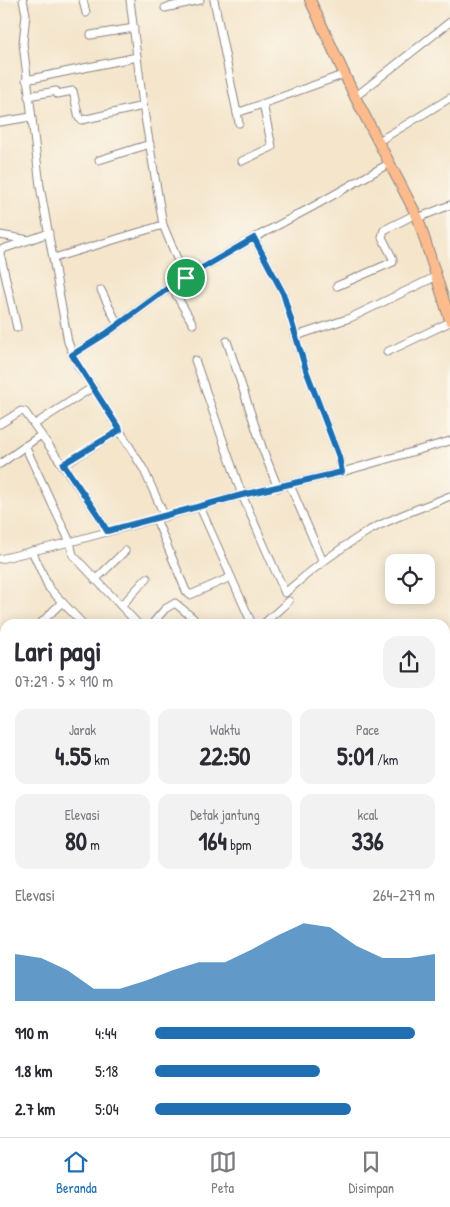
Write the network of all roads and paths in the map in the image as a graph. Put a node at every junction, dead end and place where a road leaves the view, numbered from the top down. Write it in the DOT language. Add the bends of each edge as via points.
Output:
graph roads {
  1 [pos="22,0"];
  2 [pos="83,0"];
  3 [pos="130,0"];
  4 [pos="200,0"];
  5 [pos="214,0"];
  6 [pos="310,0"];
  7 [pos="165,8"];
  8 [pos="86,13"];
  9 [pos="450,22"];
  10 [pos="134,28"];
  11 [pos="92,35"];
  12 [pos="137,57"];
  13 [pos="345,74"];
  14 [pos="26,80"];
  15 [pos="28,96"];
  16 [pos="355,97"];
  17 [pos="450,98"];
  18 [pos="263,104"];
  19 [pos="143,106"];
  20 [pos="237,114"];
  21 [pos="31,117"];
  22 [pos="0,122"];
  23 [pos="239,123"];
  24 [pos="379,141"];
  25 [pos="150,144"];
  26 [pos="99,160"];
  27 [pos="242,161"];
  28 [pos="390,163"];
  29 [pos="450,205"];
  30 [pos="417,216"];
  31 [pos="163,224"];
  32 [pos="49,233"];
  33 [pos="0,234"];
  34 [pos="254,238"];
  35 [pos="29,240"];
  36 [pos="0,252"];
  37 [pos="54,258"];
  38 [pos="437,276"];
  39 [pos="186,278"];
  40 [pos="171,286"];
  41 [pos="338,286"];
  42 [pos="101,290"];
  43 [pos="450,321"];
  44 [pos="193,324"];
  45 [pos="118,325"];
  46 [pos="17,328"];
  47 [pos="296,336"];
  48 [pos="227,341"];
  49 [pos="387,352"];
  50 [pos="72,355"];
  51 [pos="194,360"];
  52 [pos="93,387"];
  53 [pos="0,424"];
  54 [pos="35,424"];
  55 [pos="120,430"];
  56 [pos="41,435"];
  57 [pos="450,442"];
  58 [pos="25,446"];
  59 [pos="0,464"];
  60 [pos="63,464"];
  61 [pos="342,470"];
  62 [pos="290,485"];
  63 [pos="277,486"];
  64 [pos="242,494"];
  65 [pos="450,496"];
  66 [pos="200,507"];
  67 [pos="163,511"];
  68 [pos="156,519"];
  69 [pos="107,531"];
  70 [pos="70,542"];
  71 [pos="32,551"];
  72 [pos="125,551"];
  73 [pos="0,559"];
  74 [pos="323,562"];
  75 [pos="231,577"];
  76 [pos="147,578"];
  77 [pos="95,580"];
  78 [pos="289,601"];
  79 [pos="62,602"];
  80 [pos="121,606"];
  81 [pos="45,619"];
  82 [pos="77,619"];
  83 [pos="133,619"];
  84 [pos="156,619"];
  85 [pos="194,619"];
  86 [pos="250,619"];
  87 [pos="269,619"];
  1 -- 14 [label="street" via="26,14 23,43"];
  2 -- 8 [label="street"];
  3 -- 10 [label="street"];
  4 -- 7 [label="street"];
  5 -- 20 [label="street"];
  6 -- 13 [label="highway"];
  9 -- 16 [label="street"];
  10 -- 11 [label="street"];
  10 -- 12 [label="street"];
  12 -- 14 [label="street"];
  12 -- 19 [label="street"];
  13 -- 16 [label="highway"];
  13 -- 18 [label="street"];
  14 -- 15 [label="street"];
  15 -- 19 [label="street" via="56,91 58,94 74,92 82,120"];
  15 -- 21 [label="street"];
  16 -- 24 [label="highway"];
  17 -- 24 [label="street"];
  18 -- 20 [label="street"];
  18 -- 27 [label="street" via="272,147"];
  19 -- 25 [label="street"];
  20 -- 23 [label="street"];
  21 -- 22 [label="street"];
  21 -- 32 [label="street"];
  24 -- 28 [label="highway"];
  25 -- 26 [label="street"];
  25 -- 31 [label="street"];
  28 -- 30 [label="highway"];
  28 -- 34 [label="street"];
  29 -- 30 [label="street"];
  30 -- 38 [label="highway"];
  30 -- 41 [label="street" via="382,233 392,263"];
  31 -- 37 [label="street"];
  31 -- 39 [label="street"];
  32 -- 35 [label="street"];
  32 -- 37 [label="street"];
  33 -- 35 [label="street"];
  34 -- 39 [label="street"];
  34 -- 47 [label="street" via="283,293"];
  35 -- 36 [label="street"];
  36 -- 46 [label="street"];
  37 -- 50 [label="street"];
  38 -- 43 [label="highway"];
  38 -- 47 [label="street" via="350,318"];
  39 -- 40 [label="street"];
  40 -- 44 [label="street"];
  40 -- 45 [label="street"];
  42 -- 45 [label="street"];
  43 -- 49 [label="street"];
  45 -- 50 [label="street"];
  47 -- 61 [label="street"];
  48 -- 63 [label="street"];
  50 -- 52 [label="street"];
  51 -- 64 [label="street"];
  52 -- 54 [label="street"];
  52 -- 55 [label="street"];
  53 -- 54 [label="street" via="23,410"];
  54 -- 56 [label="street"];
  55 -- 60 [label="street"];
  55 -- 67 [label="street"];
  56 -- 58 [label="street"];
  56 -- 60 [label="street"];
  57 -- 61 [label="street"];
  58 -- 59 [label="street"];
  58 -- 70 [label="street"];
  60 -- 69 [label="street"];
  61 -- 62 [label="street"];
  62 -- 63 [label="street"];
  62 -- 74 [label="street"];
  63 -- 64 [label="street"];
  64 -- 66 [label="street"];
  64 -- 74 [label="street" via="285,593"];
  65 -- 74 [label="street" via="366,533"];
  66 -- 67 [label="street"];
  66 -- 75 [label="street"];
  67 -- 68 [label="street"];
  68 -- 69 [label="street"];
  68 -- 75 [label="street" via="190,595"];
  69 -- 70 [label="street"];
  70 -- 71 [label="street"];
  70 -- 77 [label="street" via="73,555"];
  71 -- 73 [label="street"];
  71 -- 79 [label="street" via="49,588"];
  72 -- 77 [label="street"];
  75 -- 86 [label="street"];
  76 -- 80 [label="street"];
  77 -- 80 [label="street"];
  78 -- 87 [label="street"];
  79 -- 81 [label="street"];
  79 -- 82 [label="street"];
  80 -- 83 [label="street"];
  84 -- 85 [label="street" via="176,603"];
}
